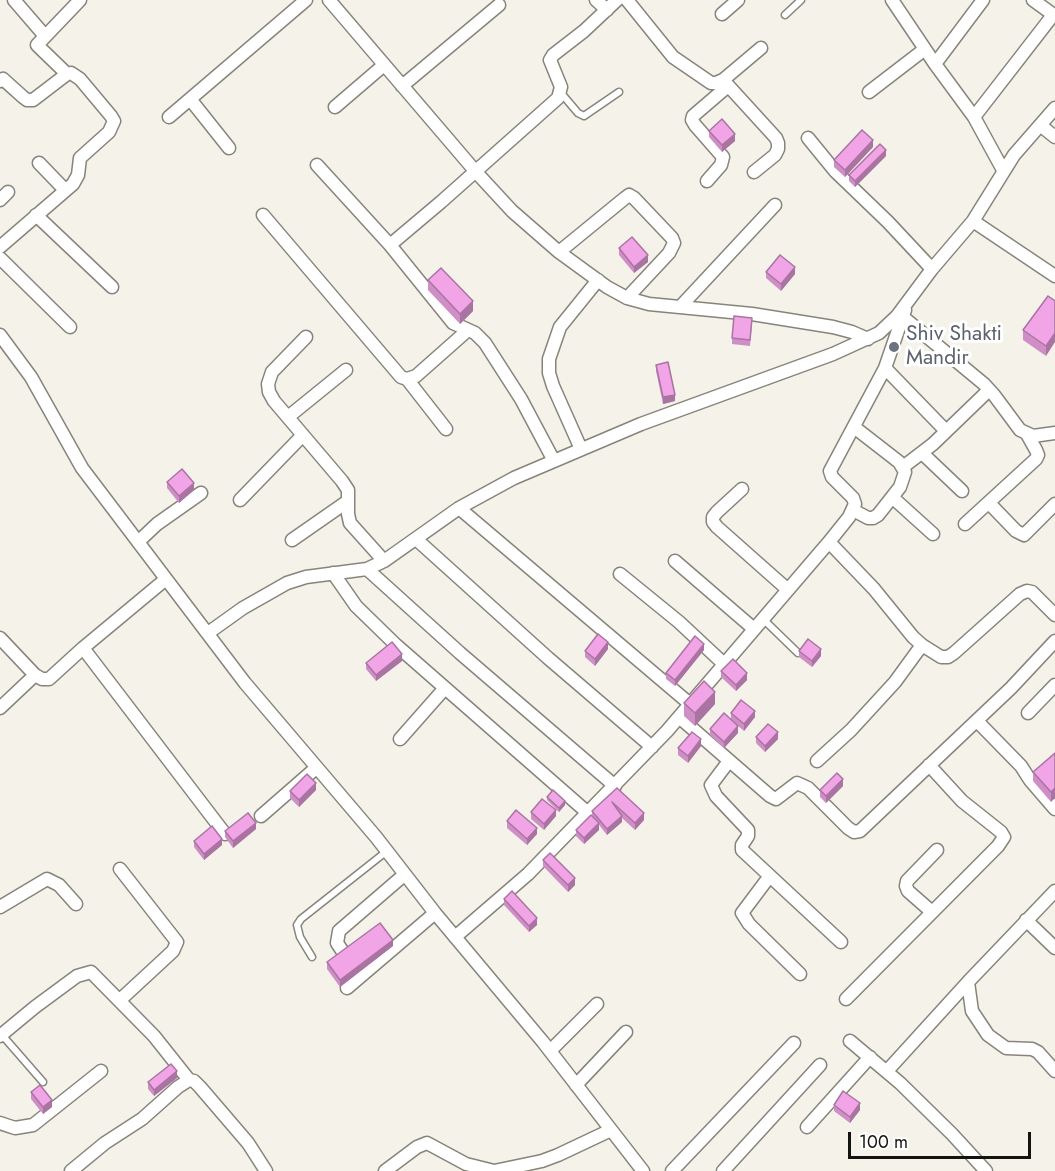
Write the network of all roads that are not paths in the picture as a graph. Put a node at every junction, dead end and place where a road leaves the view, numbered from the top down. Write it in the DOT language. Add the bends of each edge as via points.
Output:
graph roads {
  1 [pos="14,0"];
  2 [pos="80,0"];
  3 [pos="306,0"];
  4 [pos="329,0"];
  5 [pos="596,0"];
  6 [pos="617,0"];
  7 [pos="627,0"];
  8 [pos="738,0"];
  9 [pos="801,0"];
  10 [pos="984,0"];
  11 [pos="1033,0"];
  12 [pos="897,2"];
  13 [pos="499,5"];
  14 [pos="607,10"];
  15 [pos="722,14"];
  16 [pos="784,15"];
  17 [pos="1054,16"];
  18 [pos="45,36"];
  19 [pos="761,48"];
  20 [pos="925,49"];
  21 [pos="935,64"];
  22 [pos="384,65"];
  23 [pos="67,74"];
  24 [pos="0,81"];
  25 [pos="726,83"];
  26 [pos="402,86"];
  27 [pos="561,92"];
  28 [pos="619,92"];
  29 [pos="869,92"];
  30 [pos="190,99"];
  31 [pos="335,107"];
  32 [pos="1055,108"];
  33 [pos="169,117"];
  34 [pos="974,117"];
  35 [pos="1040,125"];
  36 [pos="808,138"];
  37 [pos="1055,138"];
  38 [pos="229,148"];
  39 [pos="39,163"];
  40 [pos="317,165"];
  41 [pos="1003,170"];
  42 [pos="476,171"];
  43 [pos="754,172"];
  44 [pos="707,181"];
  45 [pos="65,190"];
  46 [pos="775,205"];
  47 [pos="36,215"];
  48 [pos="263,215"];
  49 [pos="973,221"];
  50 [pos="390,245"];
  51 [pos="0,247"];
  52 [pos="559,252"];
  53 [pos="0,258"];
  54 [pos="932,269"];
  55 [pos="1055,276"];
  56 [pos="598,280"];
  57 [pos="112,287"];
  58 [pos="627,298"];
  59 [pos="907,303"];
  60 [pos="680,307"];
  61 [pos="903,317"];
  62 [pos="70,327"];
  63 [pos="468,330"];
  64 [pos="0,335"];
  65 [pos="306,337"];
  66 [pos="868,339"];
  67 [pos="885,368"];
  68 [pos="346,370"];
  69 [pos="407,379"];
  70 [pos="989,390"];
  71 [pos="288,417"];
  72 [pos="854,427"];
  73 [pos="446,429"];
  74 [pos="946,431"];
  75 [pos="1055,433"];
  76 [pos="1027,434"];
  77 [pos="303,435"];
  78 [pos="581,449"];
  79 [pos="922,453"];
  80 [pos="554,461"];
  81 [pos="903,467"];
  82 [pos="742,489"];
  83 [pos="962,491"];
  84 [pos="201,493"];
  85 [pos="892,497"];
  86 [pos="240,500"];
  87 [pos="348,501"];
  88 [pos="989,503"];
  89 [pos="1055,504"];
  90 [pos="459,508"];
  91 [pos="853,510"];
  92 [pos="965,524"];
  93 [pos="933,534"];
  94 [pos="416,539"];
  95 [pos="292,540"];
  96 [pos="138,542"];
  97 [pos="829,542"];
  98 [pos="384,561"];
  99 [pos="675,561"];
  100 [pos="367,569"];
  101 [pos="333,573"];
  102 [pos="620,574"];
  103 [pos="166,579"];
  104 [pos="787,589"];
  105 [pos="1055,615"];
  106 [pos="763,619"];
  107 [pos="754,629"];
  108 [pos="208,633"];
  109 [pos="0,638"];
  110 [pos="1055,641"];
  111 [pos="922,645"];
  112 [pos="82,648"];
  113 [pos="798,653"];
  114 [pos="724,664"];
  115 [pos="35,675"];
  116 [pos="1055,685"];
  117 [pos="445,688"];
  118 [pos="690,704"];
  119 [pos="0,708"];
  120 [pos="1028,713"];
  121 [pos="679,717"];
  122 [pos="977,721"];
  123 [pos="400,740"];
  124 [pos="652,747"];
  125 [pos="729,761"];
  126 [pos="817,761"];
  127 [pos="929,765"];
  128 [pos="316,768"];
  129 [pos="615,786"];
  130 [pos="1055,809"];
  131 [pos="588,813"];
  132 [pos="261,816"];
  133 [pos="225,834"];
  134 [pos="937,850"];
  135 [pos="387,851"];
  136 [pos="120,869"];
  137 [pos="404,875"];
  138 [pos="769,877"];
  139 [pos="1055,891"];
  140 [pos="76,904"];
  141 [pos="0,908"];
  142 [pos="932,912"];
  143 [pos="435,913"];
  144 [pos="1026,920"];
  145 [pos="456,937"];
  146 [pos="841,942"];
  147 [pos="1055,948"];
  148 [pos="343,952"];
  149 [pos="312,957"];
  150 [pos="800,974"];
  151 [pos="968,982"];
  152 [pos="347,988"];
  153 [pos="846,999"];
  154 [pos="120,1000"];
  155 [pos="597,1004"];
  156 [pos="626,1032"];
  157 [pos="1,1036"];
  158 [pos="850,1041"];
  159 [pos="794,1043"];
  160 [pos="550,1051"];
  161 [pos="870,1057"];
  162 [pos="820,1065"];
  163 [pos="101,1071"];
  164 [pos="887,1071"];
  165 [pos="1055,1071"];
  166 [pos="189,1080"];
  167 [pos="43,1082"];
  168 [pos="576,1085"];
  169 [pos="0,1123"];
  170 [pos="807,1127"];
  171 [pos="611,1130"];
  172 [pos="544,1166"];
  173 [pos="71,1171"];
  174 [pos="266,1171"];
  175 [pos="385,1171"];
  176 [pos="643,1171"];
  177 [pos="672,1171"];
  178 [pos="723,1171"];
  179 [pos="986,1171"];
  1 -- 18 [label="street"];
  2 -- 18 [label="street"];
  3 -- 30 [label="street"];
  4 -- 22 [label="street"];
  5 -- 14 [label="street"];
  6 -- 14 [label="street"];
  7 -- 25 [label="street" via="673,57 711,83"];
  8 -- 15 [label="street"];
  9 -- 16 [label="lane"];
  10 -- 21 [label="street"];
  11 -- 17 [label="street"];
  12 -- 20 [label="street"];
  13 -- 26 [label="street"];
  14 -- 27 [label="street" via="550,60"];
  17 -- 34 [label="street"];
  18 -- 23 [label="street" via="37,45"];
  19 -- 25 [label="street"];
  20 -- 21 [label="street"];
  20 -- 29 [label="street"];
  21 -- 34 [label="street"];
  22 -- 26 [label="street"];
  22 -- 31 [label="street"];
  23 -- 24 [label="street" via="33,100 27,100 3,79"];
  23 -- 45 [label="street" via="80,79 114,122 109,132 80,158 76,180"];
  25 -- 43 [label="street" via="778,143 775,155"];
  25 -- 44 [label="street" via="692,120 723,157"];
  26 -- 42 [label="street"];
  27 -- 28 [label="lane" via="584,116"];
  27 -- 42 [label="street"];
  30 -- 33 [label="street"];
  30 -- 38 [label="street"];
  32 -- 35 [label="street"];
  34 -- 41 [label="street"];
  35 -- 37 [label="street"];
  35 -- 41 [label="street"];
  36 -- 54 [label="street" via="835,171"];
  39 -- 45 [label="street"];
  40 -- 50 [label="street"];
  41 -- 49 [label="street"];
  42 -- 50 [label="street"];
  42 -- 52 [label="street" via="512,211"];
  45 -- 47 [label="street"];
  46 -- 60 [label="street"];
  47 -- 51 [label="street"];
  47 -- 57 [label="street"];
  48 -- 69 [label="street" via="401,377"];
  49 -- 54 [label="street"];
  49 -- 55 [label="street"];
  50 -- 63 [label="street" via="453,323"];
  52 -- 56 [label="street"];
  52 -- 58 [label="street" via="624,198 634,198 674,243"];
  53 -- 62 [label="street"];
  54 -- 59 [label="street"];
  56 -- 58 [label="street"];
  56 -- 78 [label="street" via="560,327 549,359 552,386"];
  58 -- 60 [label="street"];
  59 -- 61 [label="street"];
  59 -- 66 [label="street" via="889,325"];
  60 -- 66 [label="street" via="833,327"];
  61 -- 67 [label="street"];
  61 -- 70 [label="street"];
  63 -- 69 [label="street" via="431,364"];
  63 -- 80 [label="street" via="485,343"];
  64 -- 96 [label="street" via="31,377 82,468"];
  65 -- 71 [label="street" via="272,372 268,384 274,401"];
  66 -- 78 [label="street"];
  67 -- 72 [label="street"];
  67 -- 74 [label="street"];
  68 -- 71 [label="street"];
  69 -- 73 [label="street"];
  70 -- 74 [label="street"];
  70 -- 76 [label="street" via="1015,426"];
  71 -- 77 [label="street"];
  72 -- 81 [label="street"];
  72 -- 91 [label="street" via="830,471 854,498"];
  74 -- 79 [label="street"];
  75 -- 76 [label="street"];
  76 -- 88 [label="street" via="1038,455 1036,459"];
  77 -- 86 [label="street"];
  77 -- 87 [label="street" via="342,481 348,490"];
  78 -- 80 [label="street"];
  79 -- 81 [label="street"];
  79 -- 83 [label="street"];
  80 -- 90 [label="street"];
  81 -- 85 [label="street" via="903,480"];
  82 -- 104 [label="street" via="717,512 713,522"];
  84 -- 96 [label="street"];
  85 -- 91 [label="street" via="873,518 862,517"];
  85 -- 93 [label="street"];
  87 -- 95 [label="street"];
  87 -- 98 [label="street" via="350,523"];
  88 -- 89 [label="street" via="1024,535"];
  88 -- 92 [label="street"];
  90 -- 94 [label="street"];
  90 -- 118 [label="street"];
  91 -- 97 [label="street"];
  94 -- 98 [label="street"];
  94 -- 124 [label="street"];
  96 -- 103 [label="street"];
  97 -- 104 [label="street"];
  97 -- 111 [label="street"];
  98 -- 100 [label="street"];
  99 -- 107 [label="street"];
  100 -- 101 [label="street"];
  100 -- 129 [label="street"];
  101 -- 108 [label="street" via="287,583"];
  101 -- 117 [label="street" via="356,606"];
  102 -- 114 [label="street"];
  103 -- 108 [label="street"];
  103 -- 112 [label="street"];
  104 -- 106 [label="street"];
  105 -- 111 [label="street" via="1027,591 948,657 940,657"];
  106 -- 107 [label="street"];
  106 -- 113 [label="lane"];
  107 -- 114 [label="street"];
  108 -- 128 [label="street"];
  109 -- 115 [label="street"];
  110 -- 122 [label="street"];
  111 -- 126 [label="street" via="863,717"];
  112 -- 115 [label="street" via="49,679"];
  112 -- 133 [label="street"];
  114 -- 118 [label="street"];
  115 -- 119 [label="street"];
  116 -- 120 [label="street"];
  117 -- 123 [label="street"];
  117 -- 131 [label="street"];
  118 -- 121 [label="street"];
  121 -- 124 [label="street"];
  121 -- 125 [label="street"];
  122 -- 127 [label="street"];
  122 -- 130 [label="street" via="1021,766"];
  124 -- 129 [label="street"];
  125 -- 127 [label="street" via="776,799 797,783 803,785 854,832 867,826"];
  125 -- 138 [label="street" via="714,779 712,791 748,830 742,850"];
  127 -- 142 [label="street" via="962,801 1004,837"];
  128 -- 132 [label="street"];
  128 -- 135 [label="street"];
  129 -- 131 [label="street"];
  131 -- 145 [label="street" via="512,890"];
  134 -- 142 [label="street" via="906,886"];
  135 -- 137 [label="street"];
  135 -- 149 [label="lane" via="297,925"];
  136 -- 154 [label="street" via="177,942 173,951"];
  137 -- 143 [label="street"];
  137 -- 148 [label="street" via="339,931 337,938"];
  138 -- 146 [label="street"];
  138 -- 150 [label="street" via="744,910 744,918"];
  139 -- 144 [label="street"];
  140 -- 141 [label="street" via="59,885 47,879"];
  142 -- 153 [label="street"];
  143 -- 145 [label="street"];
  143 -- 152 [label="street"];
  144 -- 147 [label="street"];
  144 -- 151 [label="street"];
  145 -- 160 [label="street"];
  151 -- 164 [label="street"];
  151 -- 165 [label="street" via="972,1011 988,1035 1006,1048 1038,1052"];
  154 -- 157 [label="street" via="97,976 83,973"];
  154 -- 166 [label="street"];
  155 -- 160 [label="street"];
  156 -- 168 [label="street"];
  157 -- 167 [label="lane"];
  158 -- 161 [label="street"];
  159 -- 177 [label="street"];
  160 -- 168 [label="street"];
  161 -- 164 [label="street"];
  161 -- 170 [label="street"];
  162 -- 178 [label="street"];
  163 -- 169 [label="street" via="33,1125 15,1128"];
  164 -- 179 [label="street"];
  166 -- 173 [label="street"];
  166 -- 174 [label="street" via="200,1087 248,1143"];
  168 -- 171 [label="street"];
  171 -- 172 [label="street" via="558,1155"];
  171 -- 176 [label="street"];
  172 -- 175 [label="street" via="486,1170 427,1143"];
}
